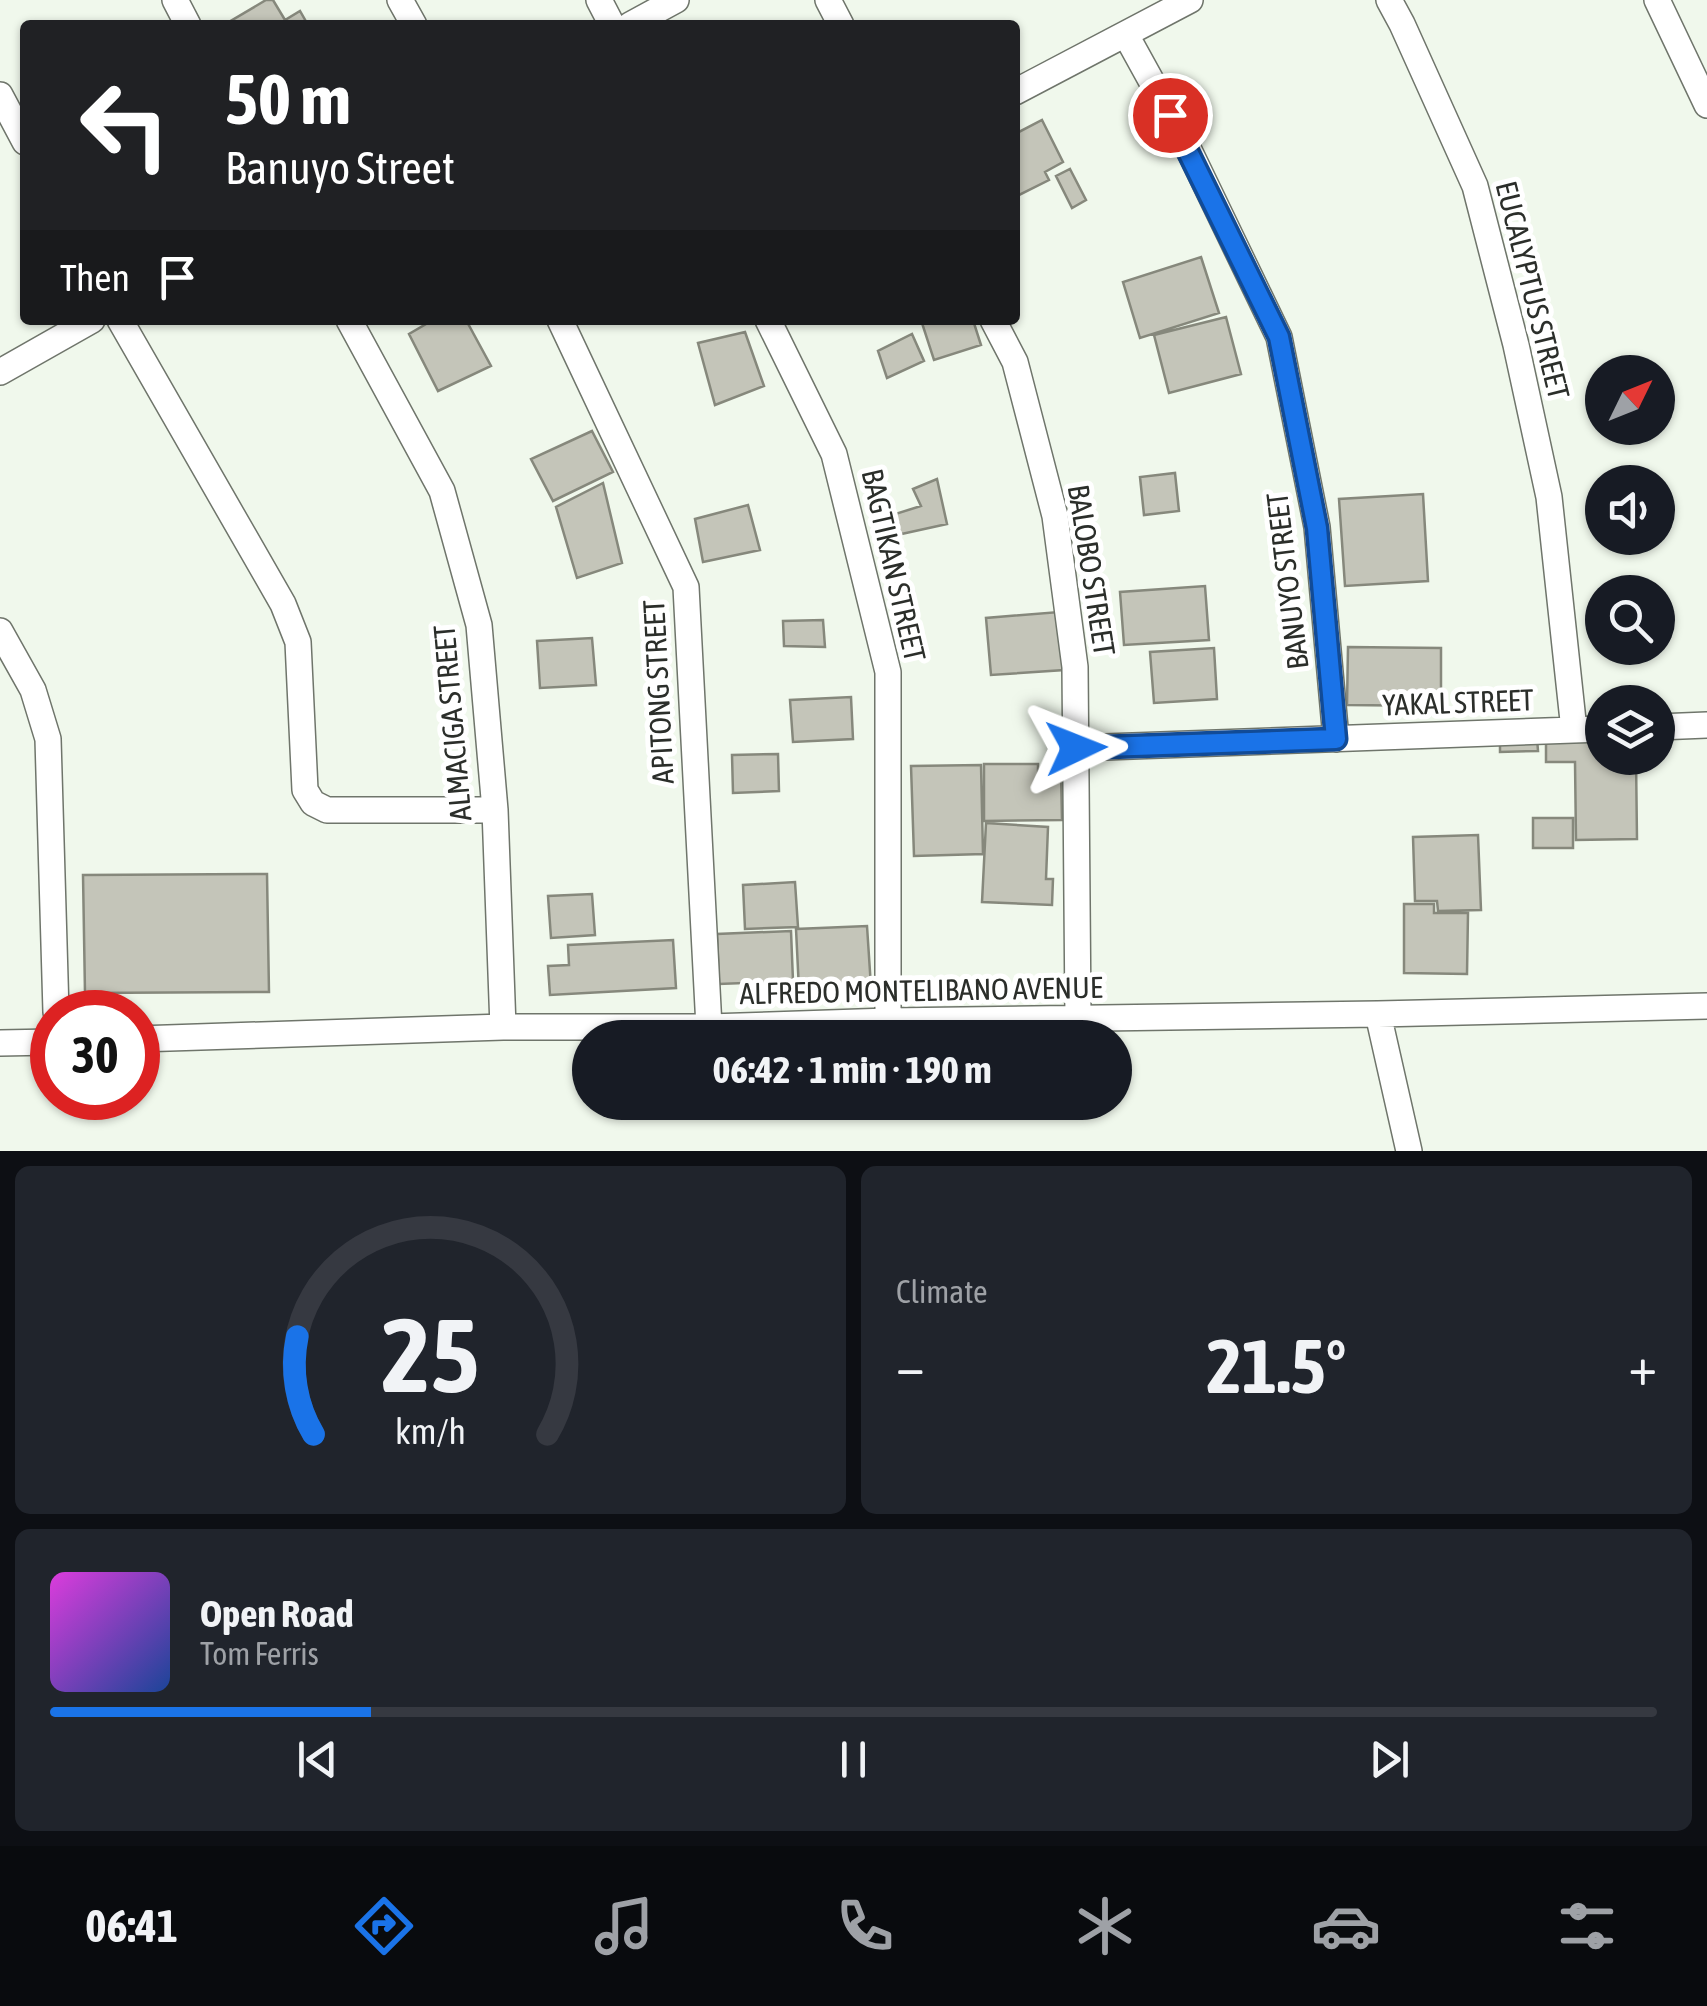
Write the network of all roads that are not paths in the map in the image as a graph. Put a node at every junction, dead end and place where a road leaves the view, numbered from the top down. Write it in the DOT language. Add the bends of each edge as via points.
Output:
graph roads {
  1 [pos="676,0"];
  2 [pos="1190,0"];
  3 [pos="1389,0"];
  4 [pos="1657,0"];
  5 [pos="639,20"];
  6 [pos="1126,35"];
  7 [pos="1020,89"];
  8 [pos="0,94"];
  9 [pos="1707,105"];
  10 [pos="20,132"];
  11 [pos="83,325"];
  12 [pos="123,325"];
  13 [pos="352,325"];
  14 [pos="562,325"];
  15 [pos="770,325"];
  16 [pos="996,325"];
  17 [pos="0,372"];
  18 [pos="0,631"];
  19 [pos="1707,726"];
  20 [pos="1675,727"];
  21 [pos="1574,730"];
  22 [pos="1585,730"];
  23 [pos="1336,739"];
  24 [pos="1076,748"];
  25 [pos="495,810"];
  26 [pos="55,990"];
  27 [pos="1707,1006"];
  28 [pos="1378,1014"];
  29 [pos="1078,1018"];
  30 [pos="708,1020"];
  31 [pos="888,1020"];
  32 [pos="951,1020"];
  33 [pos="502,1027"];
  34 [pos="572,1027"];
  35 [pos="160,1038"];
  36 [pos="30,1043"];
  37 [pos="0,1044"];
  38 [pos="1409,1151"];
  1 -- 5 [label="street"];
  2 -- 6 [label="street"];
  3 -- 21 [label="street, EUCALYPTUS STREET" via="1475,186 1516,345 1549,497"];
  4 -- 9 [label="street"];
  6 -- 7 [label="street"];
  6 -- 23 [label="street, BANUYO STREET" via="1279,337 1317,528"];
  8 -- 10 [label="street"];
  11 -- 17 [label="street"];
  12 -- 25 [label="street" via="283,604 298,642 305,790 313,804 327,810"];
  13 -- 25 [label="street, ALMACIGA STREET" via="442,491 479,625"];
  14 -- 30 [label="street, APITONG STREET" via="686,587"];
  15 -- 31 [label="street, BAGTIKAN STREET" via="834,454 888,672"];
  16 -- 24 [label="street, BALOBO STREET" via="1014,362 1055,516 1075,667"];
  18 -- 26 [label="street" via="33,690 48,740"];
  19 -- 20 [label="street"];
  21 -- 22 [label="street, YAKAL STREET"];
  21 -- 23 [label="street, YAKAL STREET"];
  23 -- 24 [label="street, YAKAL STREET"];
  24 -- 29 [label="street, BALOBO STREET"];
  25 -- 33 [label="street, ALMACIGA STREET"];
  27 -- 28 [label="street, ALFREDO MONTELIBANO AVENUE"];
  28 -- 29 [label="street, ALFREDO MONTELIBANO AVENUE"];
  28 -- 38 [label="street"];
  29 -- 32 [label="street, ALFREDO MONTELIBANO AVENUE"];
  33 -- 34 [label="street, ALFREDO MONTELIBANO AVENUE"];
  33 -- 35 [label="street, ALFREDO MONTELIBANO AVENUE"];
  36 -- 37 [label="street"];
}
